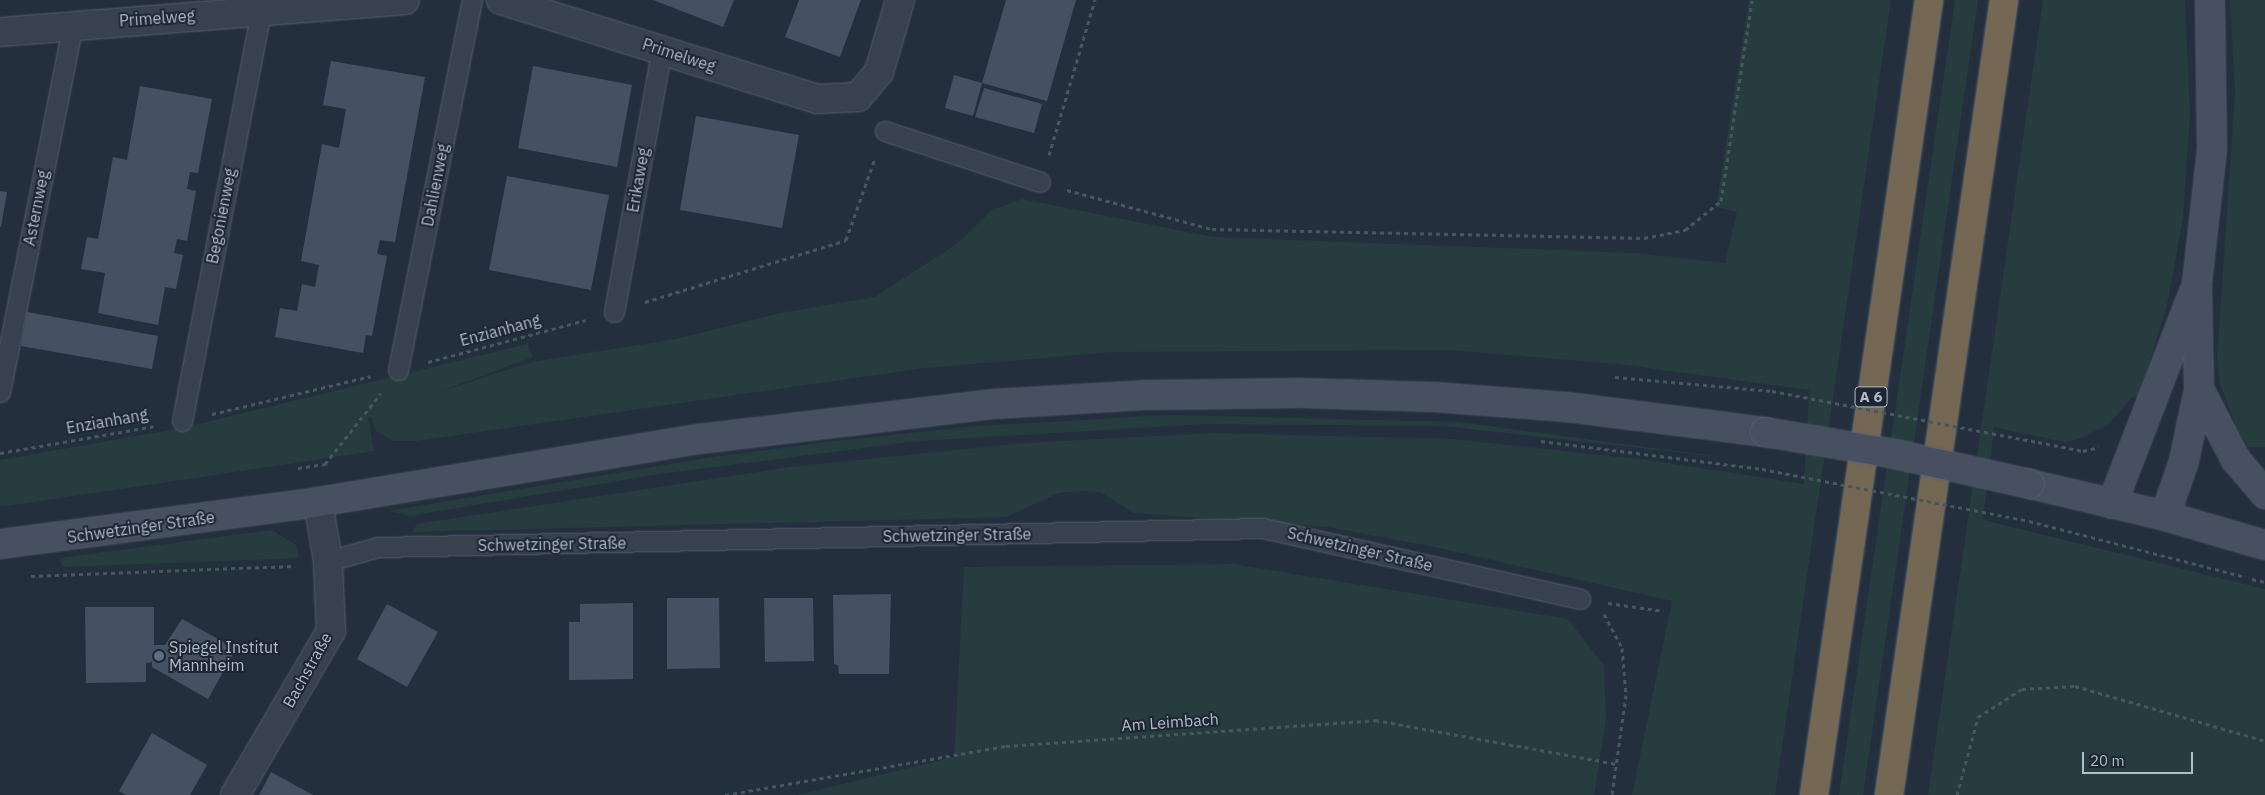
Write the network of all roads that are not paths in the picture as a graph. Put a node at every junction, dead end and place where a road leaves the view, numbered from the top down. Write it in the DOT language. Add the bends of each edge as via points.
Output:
graph roads {
  1 [pos="405,0"];
  2 [pos="472,0"];
  3 [pos="501,0"];
  4 [pos="900,0"];
  5 [pos="1929,0"];
  6 [pos="2004,0"];
  7 [pos="2210,0"];
  8 [pos="261,10"];
  9 [pos="83,16"];
  10 [pos="0,32"];
  11 [pos="662,49"];
  12 [pos="885,131"];
  13 [pos="1040,182"];
  14 [pos="2197,283"];
  15 [pos="614,312"];
  16 [pos="398,370"];
  17 [pos="2199,389"];
  18 [pos="0,392"];
  19 [pos="182,421"];
  20 [pos="2265,494"];
  21 [pos="318,502"];
  22 [pos="2112,504"];
  23 [pos="2165,516"];
  24 [pos="0,544"];
  25 [pos="2265,545"];
  26 [pos="328,561"];
  27 [pos="1580,599"];
  28 [pos="235,795"];
  29 [pos="1814,795"];
  30 [pos="1889,795"];
  1 -- 8 [label="street, Primelweg"];
  2 -- 16 [label="lane, Dahlienweg"];
  3 -- 11 [label="street, Primelweg"];
  4 -- 11 [label="street, Primelweg" via="879,72 858,97 817,99"];
  5 -- 29 [label="highway, A 6"];
  6 -- 30 [label="highway"];
  7 -- 14 [label="main road" via="2212,150"];
  8 -- 9 [label="street, Primelweg"];
  8 -- 19 [label="lane, Begonienweg"];
  9 -- 10 [label="street, Primelweg"];
  9 -- 18 [label="lane, Asternweg"];
  11 -- 15 [label="lane, Erikaweg"];
  12 -- 13 [label="lane"];
  14 -- 17 [label="main road"];
  14 -- 22 [label="main road"];
  17 -- 20 [label="main road" via="2236,460"];
  17 -- 23 [label="main road" via="2184,462"];
  21 -- 22 [label="main road, Schwetzinger Straße, bridge" via="699,439 994,404 1144,395 1300,393 1424,397 1567,408 1765,432 1895,454"];
  21 -- 24 [label="main road, Schwetzinger Straße"];
  21 -- 26 [label="street, Bachstraße"];
  22 -- 23 [label="main road, Schwetzinger Straße"];
  23 -- 25 [label="main road, Schwetzinger Straße"];
  26 -- 27 [label="lane, Schwetzinger Straße" via="378,547 1263,528"];
  26 -- 28 [label="street, Bachstraße" via="331,631"];
}
